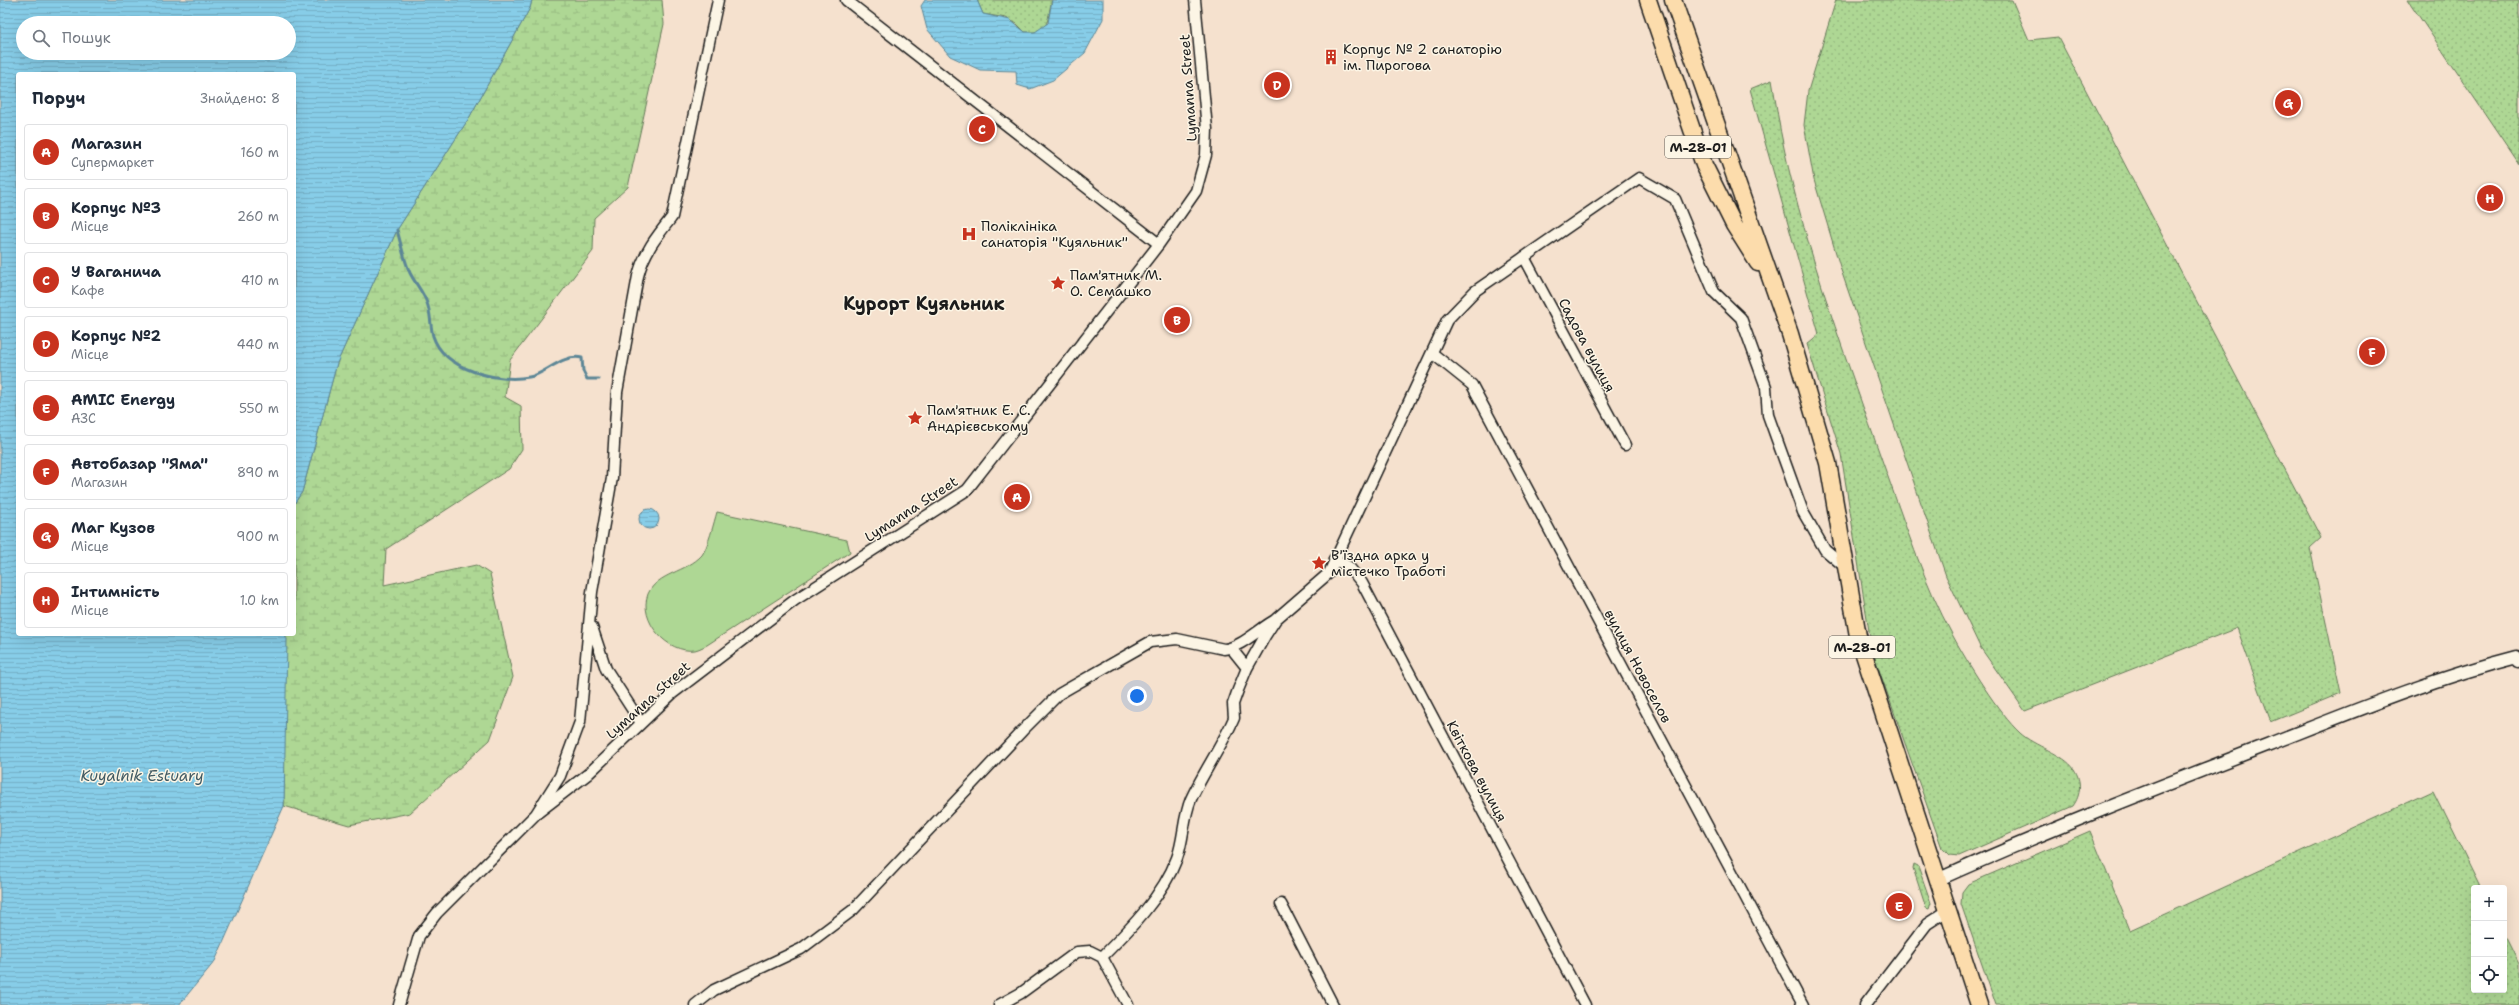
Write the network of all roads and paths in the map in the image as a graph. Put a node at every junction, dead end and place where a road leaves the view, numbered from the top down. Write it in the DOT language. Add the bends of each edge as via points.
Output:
graph roads {
  1 [pos="718,0"];
  2 [pos="846,0"];
  3 [pos="1195,0"];
  4 [pos="1648,0"];
  5 [pos="1673,0"];
  6 [pos="1159,244"];
  7 [pos="1524,257"];
  8 [pos="1770,283"];
  9 [pos="1432,353"];
  10 [pos="1625,446"];
  11 [pos="1334,559"];
  12 [pos="1323,563"];
  13 [pos="1845,567"];
  14 [pos="1329,573"];
  15 [pos="1276,619"];
  16 [pos="591,621"];
  17 [pos="1231,648"];
  18 [pos="2518,658"];
  19 [pos="1247,668"];
  20 [pos="641,723"];
  21 [pos="536,814"];
  22 [pos="1937,880"];
  23 [pos="1280,904"];
  24 [pos="1947,911"];
  25 [pos="1102,957"];
  26 [pos="399,1005"];
  27 [pos="695,1005"];
  28 [pos="999,1005"];
  29 [pos="1128,1005"];
  30 [pos="1333,1005"];
  31 [pos="1584,1005"];
  32 [pos="1803,1005"];
  33 [pos="1865,1005"];
  34 [pos="1979,1005"];
  1 -- 16 [label="street" via="672,217 650,245 638,276 617,392 612,478 592,592"];
  2 -- 6 [label="street"];
  3 -- 6 [label="street, Lymanna Street" via="1205,102 1206,155 1196,191"];
  4 -- 8 [label="highway, М-28-01" via="1704,165 1734,225"];
  5 -- 8 [label="highway, М-28-01"];
  6 -- 20 [label="street, Lymanna Street" via="967,490 795,600 673,693"];
  7 -- 9 [label="street" via="1475,291 1448,320"];
  7 -- 10 [label="street, Садова вулиця"];
  7 -- 13 [label="street" via="1639,178 1675,199 1714,292 1741,318 1766,387 1768,415 1803,512 1824,550"];
  8 -- 13 [label="highway, М-28-01" via="1790,334 1828,463"];
  9 -- 11 [label="street"];
  9 -- 32 [label="street, вулиця Новоселов" via="1472,385"];
  11 -- 14 [label="street"];
  11 -- 31 [label="street, Квіткова вулиця" via="1349,567 1362,583"];
  12 -- 14 [label="street"];
  13 -- 22 [label="highway, М-28-01" via="1858,636"];
  14 -- 15 [label="street"];
  15 -- 17 [label="street" via="1256,630 1237,647"];
  15 -- 19 [label="street"];
  16 -- 20 [label="street" via="606,669"];
  16 -- 21 [label="street" via="580,722 560,776"];
  17 -- 19 [label="street"];
  17 -- 27 [label="street" via="1224,649 1177,639 1150,642 1071,686 1059,694 1023,730 853,910 800,949 714,990"];
  18 -- 22 [label="street" via="2430,683 2356,711 2028,839"];
  19 -- 25 [label="street" via="1233,704 1234,718 1191,799 1177,857 1167,878 1148,907"];
  20 -- 21 [label="street, Lymanna Street" via="588,774"];
  21 -- 26 [label="street" via="437,913 419,936"];
  22 -- 24 [label="highway, М-28-01"];
  23 -- 30 [label="street"];
  24 -- 33 [label="street" via="1927,924"];
  24 -- 34 [label="highway, М-28-01"];
  25 -- 28 [label="street" via="1090,951 1077,952 1021,993"];
  25 -- 29 [label="street"];
}
